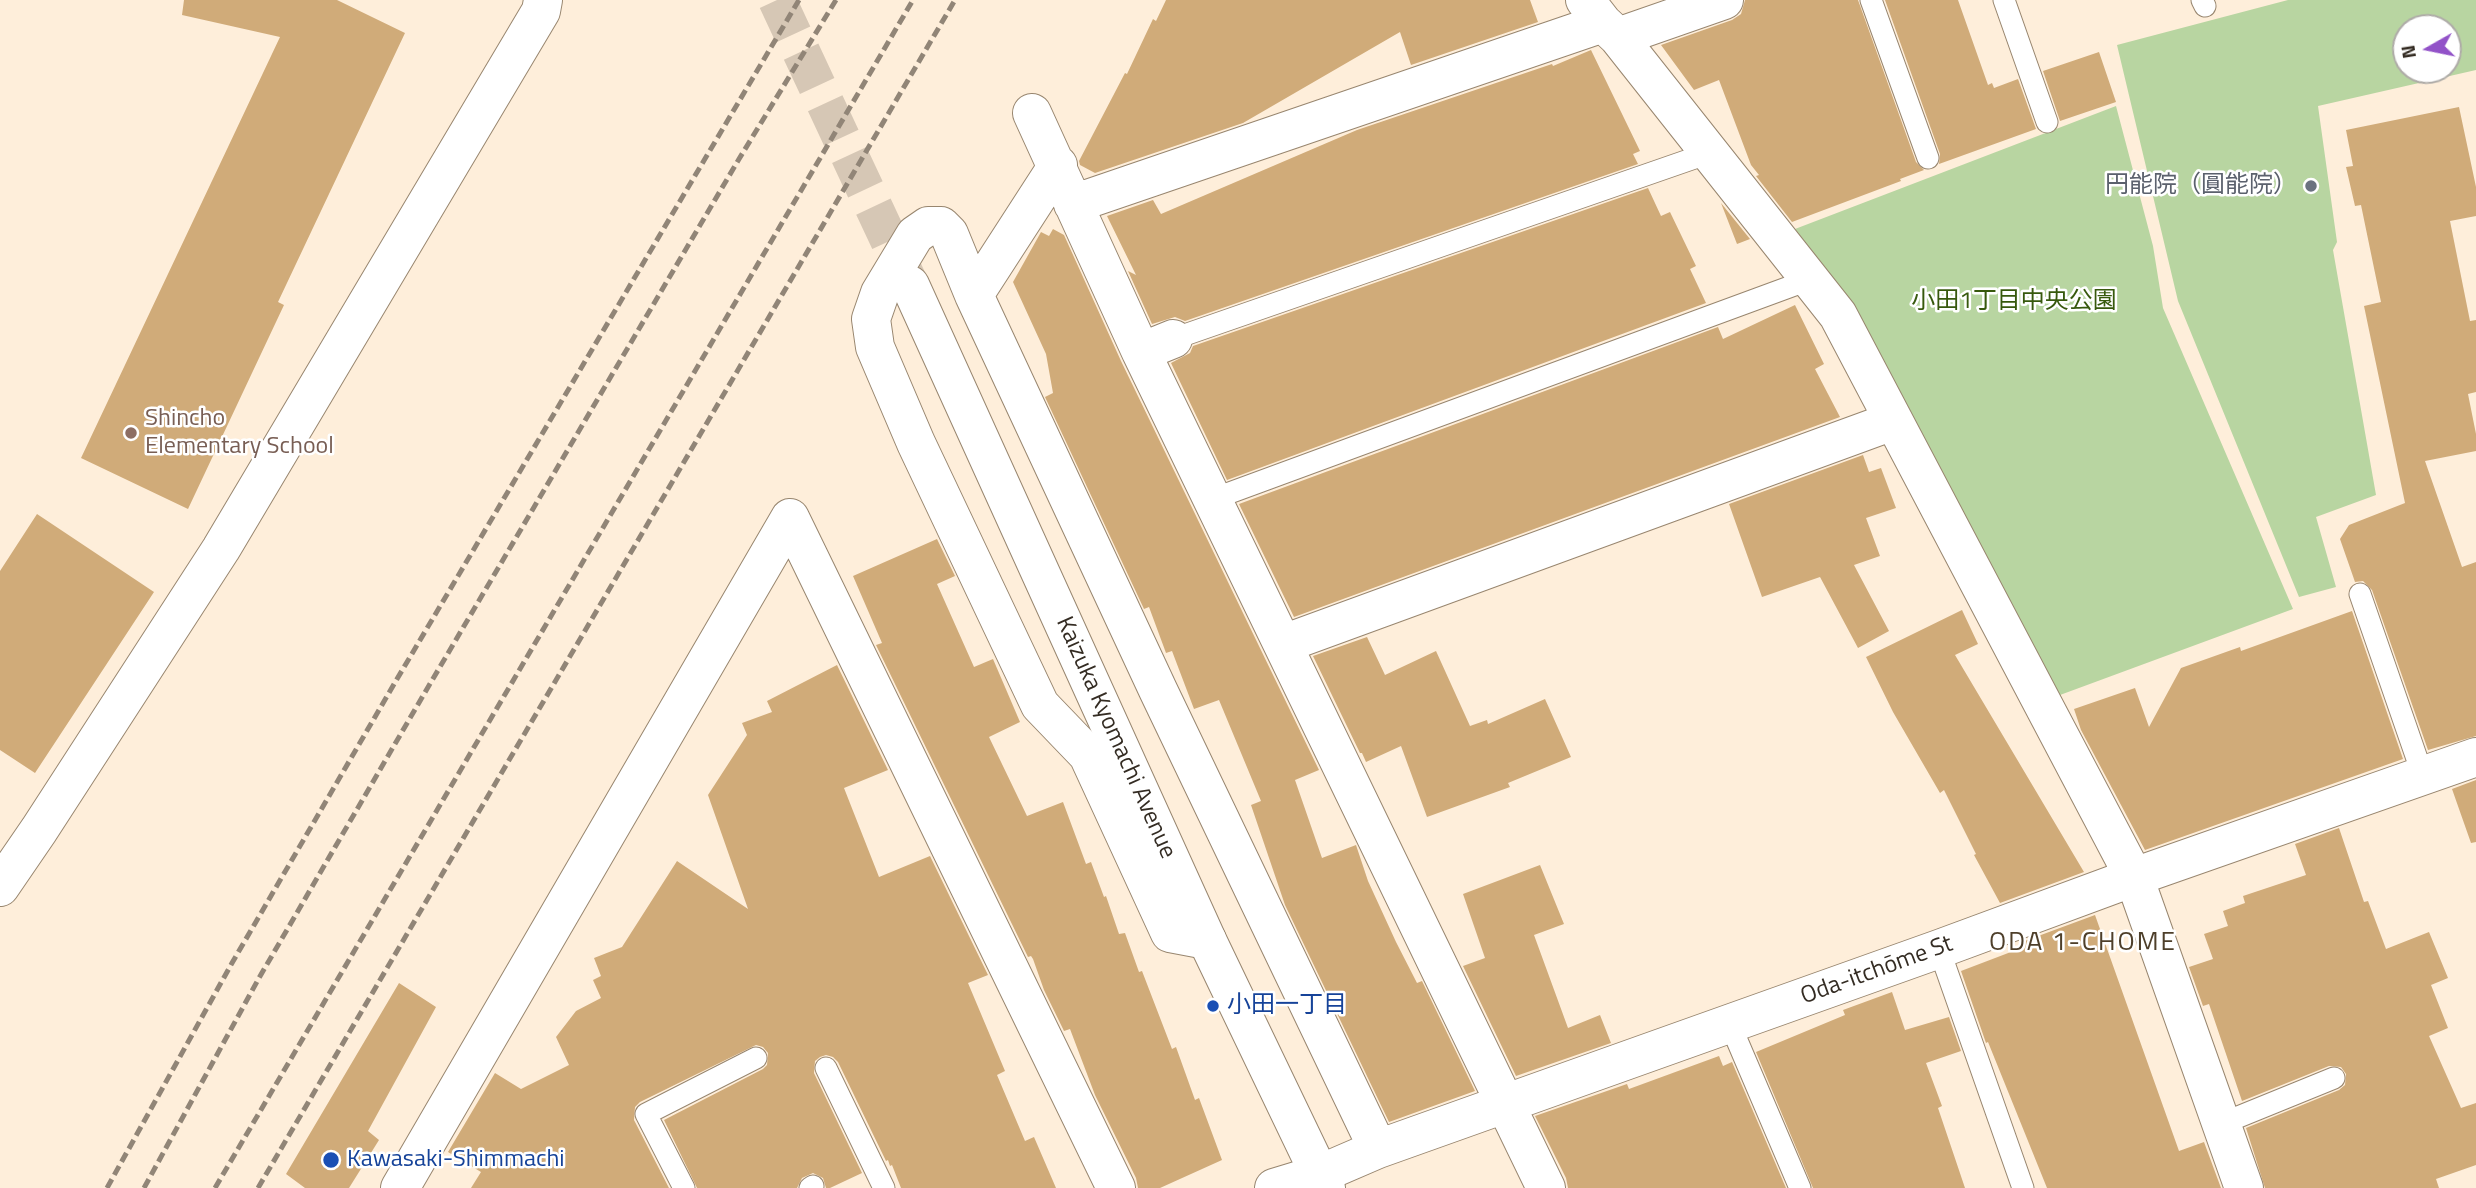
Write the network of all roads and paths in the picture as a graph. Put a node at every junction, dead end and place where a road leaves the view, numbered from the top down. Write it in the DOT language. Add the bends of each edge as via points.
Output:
graph roads {
  1 [pos="543,0"];
  2 [pos="1724,0"];
  3 [pos="1871,0"];
  4 [pos="2004,0"];
  5 [pos="1602,20"];
  6 [pos="1032,113"];
  7 [pos="2047,122"];
  8 [pos="1709,153"];
  9 [pos="1928,159"];
  10 [pos="1058,165"];
  11 [pos="1073,204"];
  12 [pos="1811,279"];
  13 [pos="910,285"];
  14 [pos="974,295"];
  15 [pos="1157,345"];
  16 [pos="1893,421"];
  17 [pos="1213,499"];
  18 [pos="2360,594"];
  19 [pos="1283,644"];
  20 [pos="2476,757"];
  21 [pos="2423,776"];
  22 [pos="2134,877"];
  23 [pos="0,887"];
  24 [pos="1207,940"];
  25 [pos="1939,949"];
  26 [pos="1730,1024"];
  27 [pos="756,1058"];
  28 [pos="826,1068"];
  29 [pos="2334,1078"];
  30 [pos="1506,1104"];
  31 [pos="2221,1124"];
  32 [pos="1378,1149"];
  33 [pos="1323,1181"];
  34 [pos="400,1188"];
  35 [pos="684,1188"];
  36 [pos="884,1188"];
  37 [pos="1116,1188"];
  38 [pos="1274,1188"];
  39 [pos="1546,1188"];
  40 [pos="1800,1188"];
  41 [pos="2023,1188"];
  42 [pos="2244,1188"];
  1 -- 23 [label="street" via="541,11 220,549"];
  2 -- 5 [label="street"];
  3 -- 9 [label="lane"];
  4 -- 7 [label="lane"];
  5 -- 8 [label="street"];
  5 -- 11 [label="street"];
  6 -- 10 [label="street"];
  8 -- 12 [label="street"];
  8 -- 15 [label="lane"];
  10 -- 11 [label="street"];
  10 -- 14 [label="street"];
  11 -- 15 [label="street"];
  12 -- 16 [label="street" via="1838,315"];
  12 -- 17 [label="lane"];
  13 -- 24 [label="street, Kaizuka Kyomachi Avenue"];
  14 -- 24 [label="street" via="949,234 941,226 928,226 915,235 880,293 871,319 875,347 1040,705 1088,755 1170,933"];
  14 -- 32 [label="street"];
  15 -- 17 [label="street"];
  16 -- 19 [label="street"];
  16 -- 22 [label="street"];
  17 -- 19 [label="street"];
  18 -- 21 [label="lane"];
  19 -- 30 [label="street"];
  20 -- 21 [label="street, Oda-itchōme St"];
  21 -- 22 [label="street, Oda-itchōme St"];
  22 -- 25 [label="street, Oda-itchōme St"];
  22 -- 31 [label="street"];
  24 -- 33 [label="street, Kaizuka Kyomachi Avenue"];
  25 -- 26 [label="street, Oda-itchōme St"];
  25 -- 41 [label="lane"];
  26 -- 30 [label="street, Oda-itchōme St"];
  26 -- 40 [label="lane"];
  27 -- 35 [label="lane" via="646,1114"];
  28 -- 36 [label="lane"];
  29 -- 31 [label="lane"];
  30 -- 32 [label="street, Oda-itchōme St"];
  30 -- 39 [label="street"];
  31 -- 42 [label="street"];
  32 -- 33 [label="street, Oda-itchōme St"];
  33 -- 38 [label="street, Oda-itchōme St"];
  34 -- 37 [label="street" via="790,518"];
}
